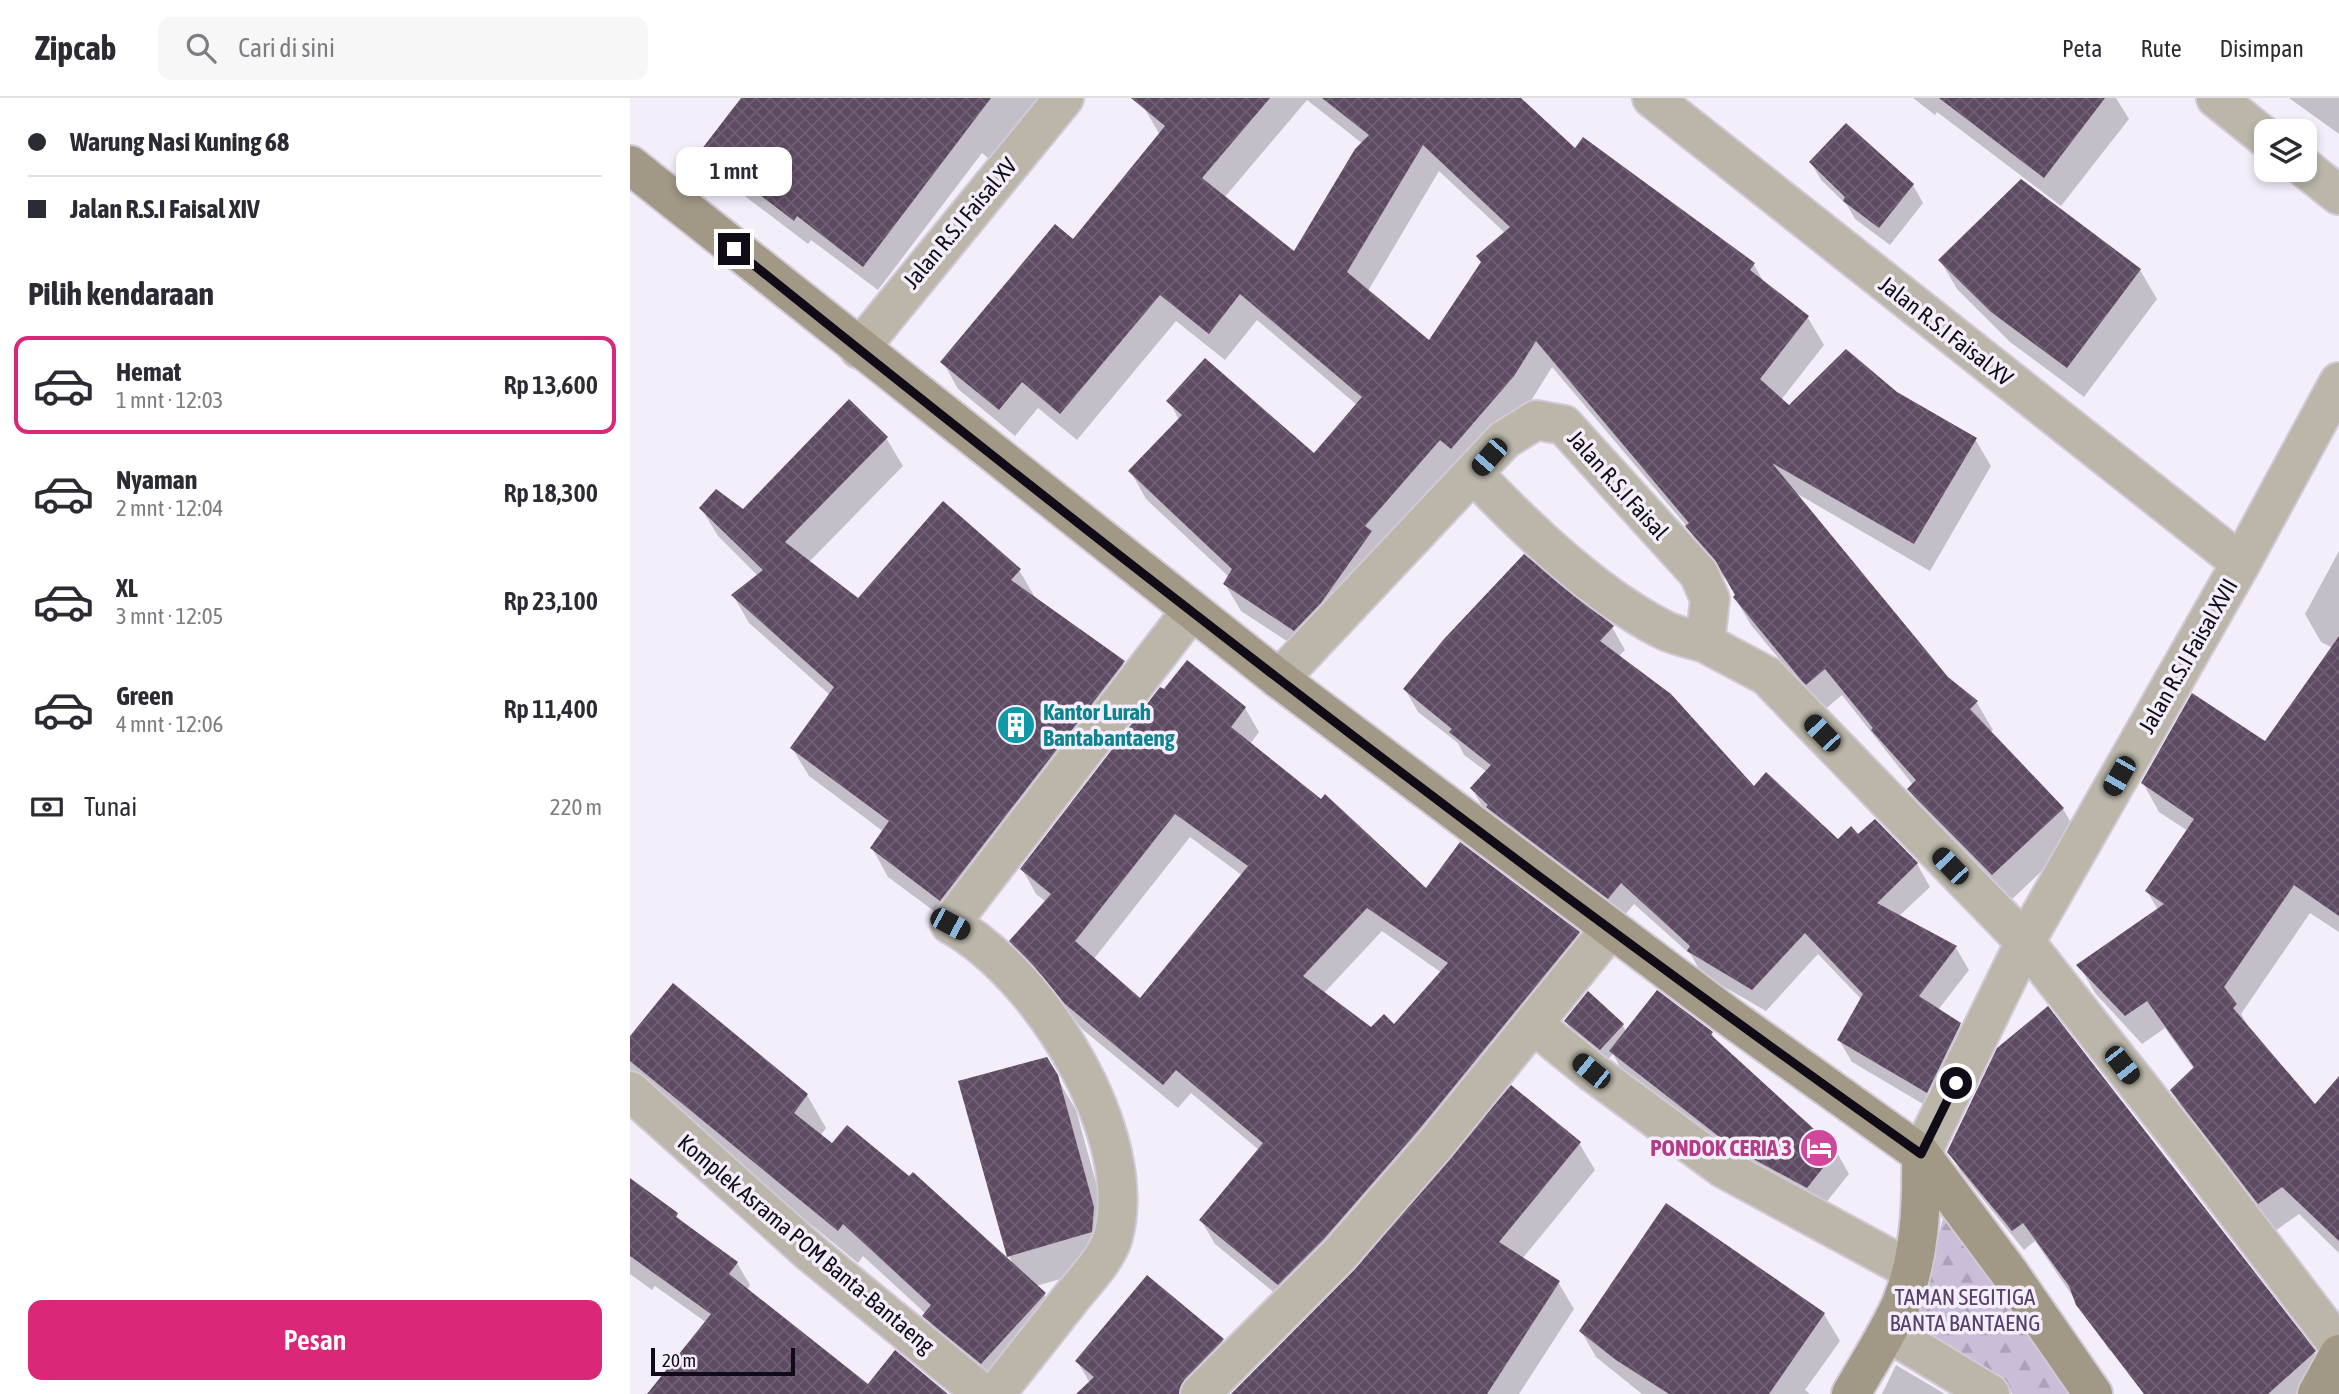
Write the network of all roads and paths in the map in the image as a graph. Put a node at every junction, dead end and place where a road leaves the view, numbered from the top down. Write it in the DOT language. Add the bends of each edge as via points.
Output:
graph roads {
  1 [pos="1063,98"];
  2 [pos="1651,98"];
  3 [pos="2216,98"];
  4 [pos="2254,128"];
  5 [pos="630,165"];
  6 [pos="2317,178"];
  7 [pos="2339,195"];
  8 [pos="859,349"];
  9 [pos="2339,382"];
  10 [pos="1475,474"];
  11 [pos="2241,563"];
  12 [pos="1191,611"];
  13 [pos="1705,643"];
  14 [pos="1279,679"];
  15 [pos="1611,928"];
  16 [pos="2025,942"];
  17 [pos="1533,1024"];
  18 [pos="630,1091"];
  19 [pos="1921,1154"];
  20 [pos="1911,1270"];
  21 [pos="1888,1332"];
  22 [pos="2339,1346"];
  23 [pos="2339,1354"];
  24 [pos="984,1394"];
  25 [pos="995,1394"];
  26 [pos="1200,1394"];
  27 [pos="1851,1394"];
  28 [pos="1990,1394"];
  29 [pos="2093,1394"];
  30 [pos="2317,1394"];
  1 -- 8 [label="street, Jalan R.S.I Faisal XV"];
  2 -- 11 [label="street, Jalan R.S.I Faisal XV"];
  3 -- 4 [label="street"];
  5 -- 8 [label="street"];
  6 -- 7 [label="street"];
  8 -- 12 [label="street"];
  9 -- 11 [label="street, Jalan R.S.I Faisal XVII"];
  10 -- 13 [label="street" via="1527,528 1601,589 1666,632"];
  10 -- 13 [label="street, Jalan R.S.I Faisal" via="1504,440 1536,420 1564,425 1699,574 1710,599"];
  10 -- 14 [label="street, Jalan R.S.I Faisal"];
  11 -- 16 [label="street, Jalan R.S.I Faisal XVII"];
  12 -- 14 [label="street"];
  12 -- 25 [label="street" via="950,924 972,936 1035,998 1072,1051 1094,1097 1112,1156 1118,1205 1113,1239"];
  13 -- 16 [label="street" via="1767,676"];
  14 -- 15 [label="street"];
  15 -- 17 [label="street"];
  15 -- 19 [label="street"];
  16 -- 19 [label="street, Jalan R.S.I Faisal XVII"];
  16 -- 22 [label="street"];
  17 -- 20 [label="street" via="1723,1168"];
  17 -- 26 [label="street" via="1340,1254"];
  18 -- 24 [label="street, Komplek Asrama POM Banta-Bantaeng" via="811,1253"];
  19 -- 20 [label="street" via="1922,1209"];
  19 -- 29 [label="street"];
  20 -- 21 [label="street"];
  21 -- 27 [label="street"];
  21 -- 28 [label="street"];
  23 -- 30 [label="street"];
}
